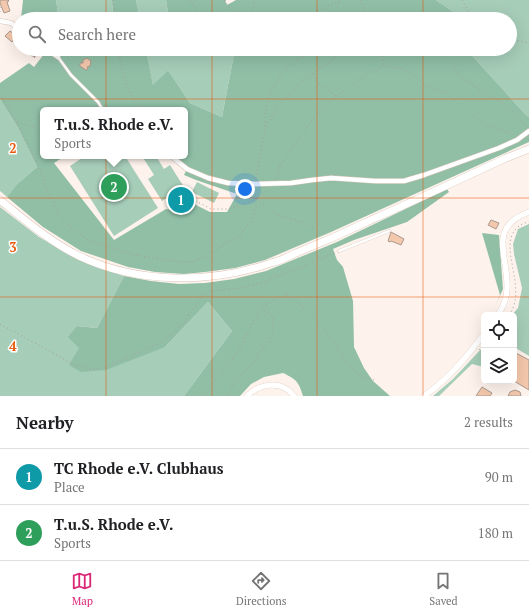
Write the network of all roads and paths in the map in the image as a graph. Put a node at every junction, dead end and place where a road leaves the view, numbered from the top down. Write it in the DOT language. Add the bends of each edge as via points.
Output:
graph roads {
  1 [pos="114,0"];
  2 [pos="190,0"];
  3 [pos="225,0"];
  4 [pos="254,0"];
  5 [pos="361,0"];
  6 [pos="462,0"];
  7 [pos="340,1"];
  8 [pos="0,7"];
  9 [pos="115,12"];
  10 [pos="196,12"];
  11 [pos="236,12"];
  12 [pos="253,12"];
  13 [pos="317,12"];
  14 [pos="336,12"];
  15 [pos="365,12"];
  16 [pos="469,12"];
  17 [pos="0,16"];
  18 [pos="0,21"];
  19 [pos="12,24"];
  20 [pos="517,40"];
  21 [pos="529,43"];
  22 [pos="119,56"];
  23 [pos="306,56"];
  24 [pos="336,56"];
  25 [pos="382,56"];
  26 [pos="443,56"];
  27 [pos="58,57"];
  28 [pos="384,66"];
  29 [pos="312,74"];
  30 [pos="0,94"];
  31 [pos="336,97"];
  32 [pos="101,107"];
  33 [pos="137,107"];
  34 [pos="16,122"];
  35 [pos="265,128"];
  36 [pos="40,129"];
  37 [pos="529,130"];
  38 [pos="517,140"];
  39 [pos="529,149"];
  40 [pos="175,159"];
  41 [pos="256,184"];
  42 [pos="275,184"];
  43 [pos="256,198"];
  44 [pos="192,199"];
  45 [pos="0,200"];
  46 [pos="529,212"];
  47 [pos="529,222"];
  48 [pos="313,229"];
  49 [pos="389,232"];
  50 [pos="339,251"];
  51 [pos="260,309"];
  52 [pos="500,312"];
  53 [pos="511,312"];
  54 [pos="0,324"];
  55 [pos="481,338"];
  56 [pos="374,380"];
  57 [pos="202,396"];
  58 [pos="227,396"];
  59 [pos="247,396"];
  60 [pos="294,396"];
  61 [pos="424,396"];
  1 -- 9 [label="path"];
  2 -- 10 [label="path"];
  3 -- 11 [label="path"];
  4 -- 12 [label="path"];
  5 -- 15 [label="path"];
  6 -- 16 [label="path"];
  7 -- 13 [label="path"];
  7 -- 14 [label="path"];
  8 -- 17 [label="path"];
  18 -- 19 [label="street"];
  20 -- 21 [label="path"];
  22 -- 33 [label="path" via="124,78"];
  23 -- 35 [label="path" via="283,72 269,96"];
  24 -- 29 [label="path"];
  25 -- 28 [label="path"];
  26 -- 37 [label="path" via="470,84 509,107"];
  27 -- 32 [label="lane"];
  28 -- 31 [label="path"];
  28 -- 38 [label="path" via="400,68 424,84 446,93 487,126 512,134"];
  29 -- 31 [label="path" via="318,83"];
  29 -- 35 [label="path" via="281,101"];
  30 -- 34 [label="path"];
  31 -- 42 [label="path" via="314,117 294,145 280,166"];
  34 -- 36 [label="path"];
  34 -- 43 [label="path" via="39,166 59,215 73,230 90,241 135,255 194,262 241,234 256,208"];
  35 -- 41 [label="path"];
  37 -- 38 [label="street"];
  38 -- 42 [label="street" via="404,181 331,178"];
  39 -- 45 [label="main road" via="272,263 234,273 204,277 179,278 128,272 79,256 40,231"];
  40 -- 41 [label="street" via="188,169 208,178 228,183"];
  41 -- 42 [label="street"];
  41 -- 43 [label="path"];
  42 -- 43 [label="path"];
  43 -- 44 [label="path" via="227,209 211,209"];
  43 -- 48 [label="path" via="277,216 304,222"];
  46 -- 52 [label="street" via="514,219 503,236 502,250 508,288"];
  47 -- 53 [label="path" via="517,228 512,237 511,252 517,293"];
  49 -- 50 [label="lane"];
  50 -- 54 [label="path" via="264,282 210,291 203,295 173,334 128,358 100,369 73,364"];
  51 -- 56 [label="path" via="277,298 288,295 312,314 356,374"];
  51 -- 57 [label="path" via="231,362"];
  51 -- 58 [label="path" via="273,318 270,339"];
  55 -- 61 [label="street" via="453,371"];
  59 -- 60 [label="street" via="256,389 271,385 283,388"];
}
